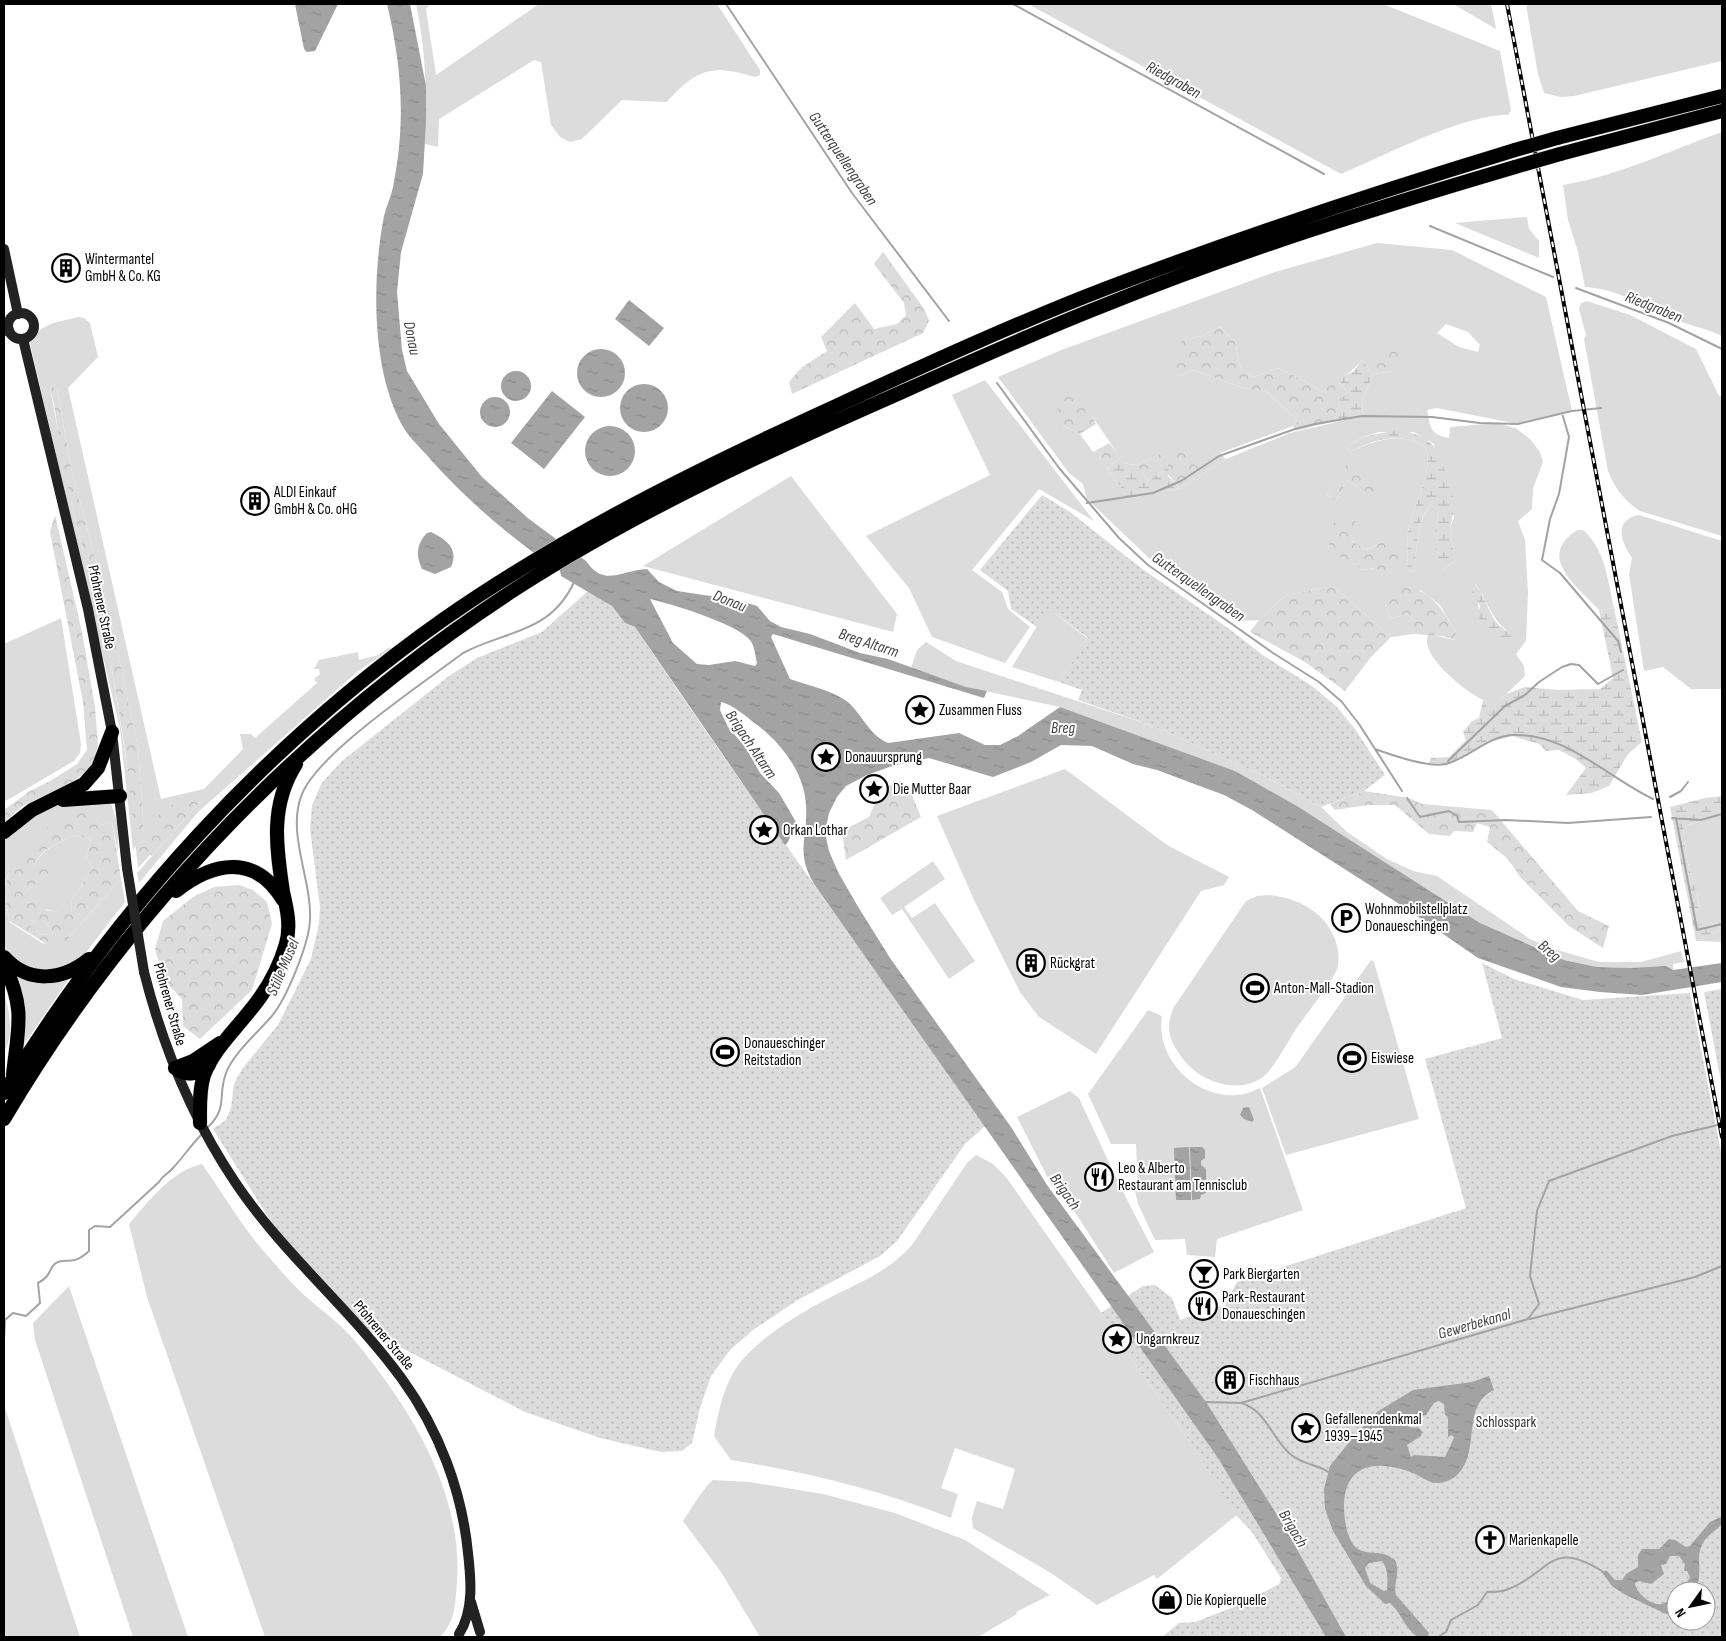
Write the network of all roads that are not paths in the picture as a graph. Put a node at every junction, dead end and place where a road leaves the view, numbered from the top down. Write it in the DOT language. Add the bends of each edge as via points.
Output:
graph roads {
  1 [pos="1722,96"];
  2 [pos="1722,111"];
  3 [pos="4,249"];
  4 [pos="18,314"];
  5 [pos="6,330"];
  6 [pos="23,339"];
  7 [pos="795,432"];
  8 [pos="608,527"];
  9 [pos="112,732"];
  10 [pos="307,749"];
  11 [pos="70,793"];
  12 [pos="120,793"];
  13 [pos="45,803"];
  14 [pos="4,832"];
  15 [pos="286,905"];
  16 [pos="147,916"];
  17 [pos="101,949"];
  18 [pos="4,957"];
  19 [pos="4,964"];
  20 [pos="228,1036"];
  21 [pos="209,1065"];
  22 [pos="175,1068"];
  23 [pos="13,1078"];
  24 [pos="4,1093"];
  25 [pos="4,1119"];
  26 [pos="200,1124"];
  27 [pos="470,1598"];
  28 [pos="483,1635"];
  29 [pos="458,1636"];
  1 -- 7 [label="highway, bridge" via="1557,138 1363,197 1104,290 947,355"];
  2 -- 7 [label="highway, bridge" via="1376,208 1109,303"];
  3 -- 4 [label="main road"];
  4 -- 5 [label="main road"];
  4 -- 6 [label="main road" via="28,316 33,324 32,333"];
  5 -- 6 [label="main road"];
  6 -- 9 [label="main road, Pfohrener Straße" via="88,609"];
  7 -- 8 [label="highway" via="767,446 725,458"];
  8 -- 10 [label="highway" via="421,656"];
  8 -- 17 [label="highway" via="507,579 400,652 301,735 204,829"];
  9 -- 11 [label="highway" via="94,775"];
  9 -- 12 [label="main road, Pfohrener Straße"];
  10 -- 15 [label="highway" via="288,778 277,817 276,846"];
  10 -- 16 [label="highway" via="210,843"];
  11 -- 12 [label="highway" via="109,786"];
  11 -- 13 [label="highway"];
  12 -- 13 [label="highway"];
  12 -- 22 [label="main road, Pfohrener Straße, bridge" via="127,868 144,972"];
  13 -- 14 [label="highway" via="18,819"];
  15 -- 16 [label="highway" via="262,877 242,868 226,867 193,878"];
  15 -- 20 [label="highway" via="287,941 278,967 260,999"];
  16 -- 25 [label="highway" via="59,1033"];
  17 -- 18 [label="highway" via="78,968 46,978 29,975"];
  17 -- 23 [label="highway"];
  19 -- 23 [label="highway" via="20,1016"];
  20 -- 21 [label="highway"];
  20 -- 22 [label="highway" via="205,1054"];
  21 -- 22 [label="highway" via="190,1074 183,1074"];
  21 -- 26 [label="highway" via="202,1084"];
  22 -- 26 [label="main road, Pfohrener Straße"];
  23 -- 24 [label="highway"];
  26 -- 27 [label="main road, Pfohrener Straße" via="244,1196 274,1235 378,1350 403,1380 424,1414 449,1468 460,1504 469,1560"];
  27 -- 28 [label="main road, Pfohrener Straße"];
  27 -- 29 [label="main road, Pfohrener Straße" via="467,1618"];
  28 -- 29 [label="main road" via="469,1630"];
}
